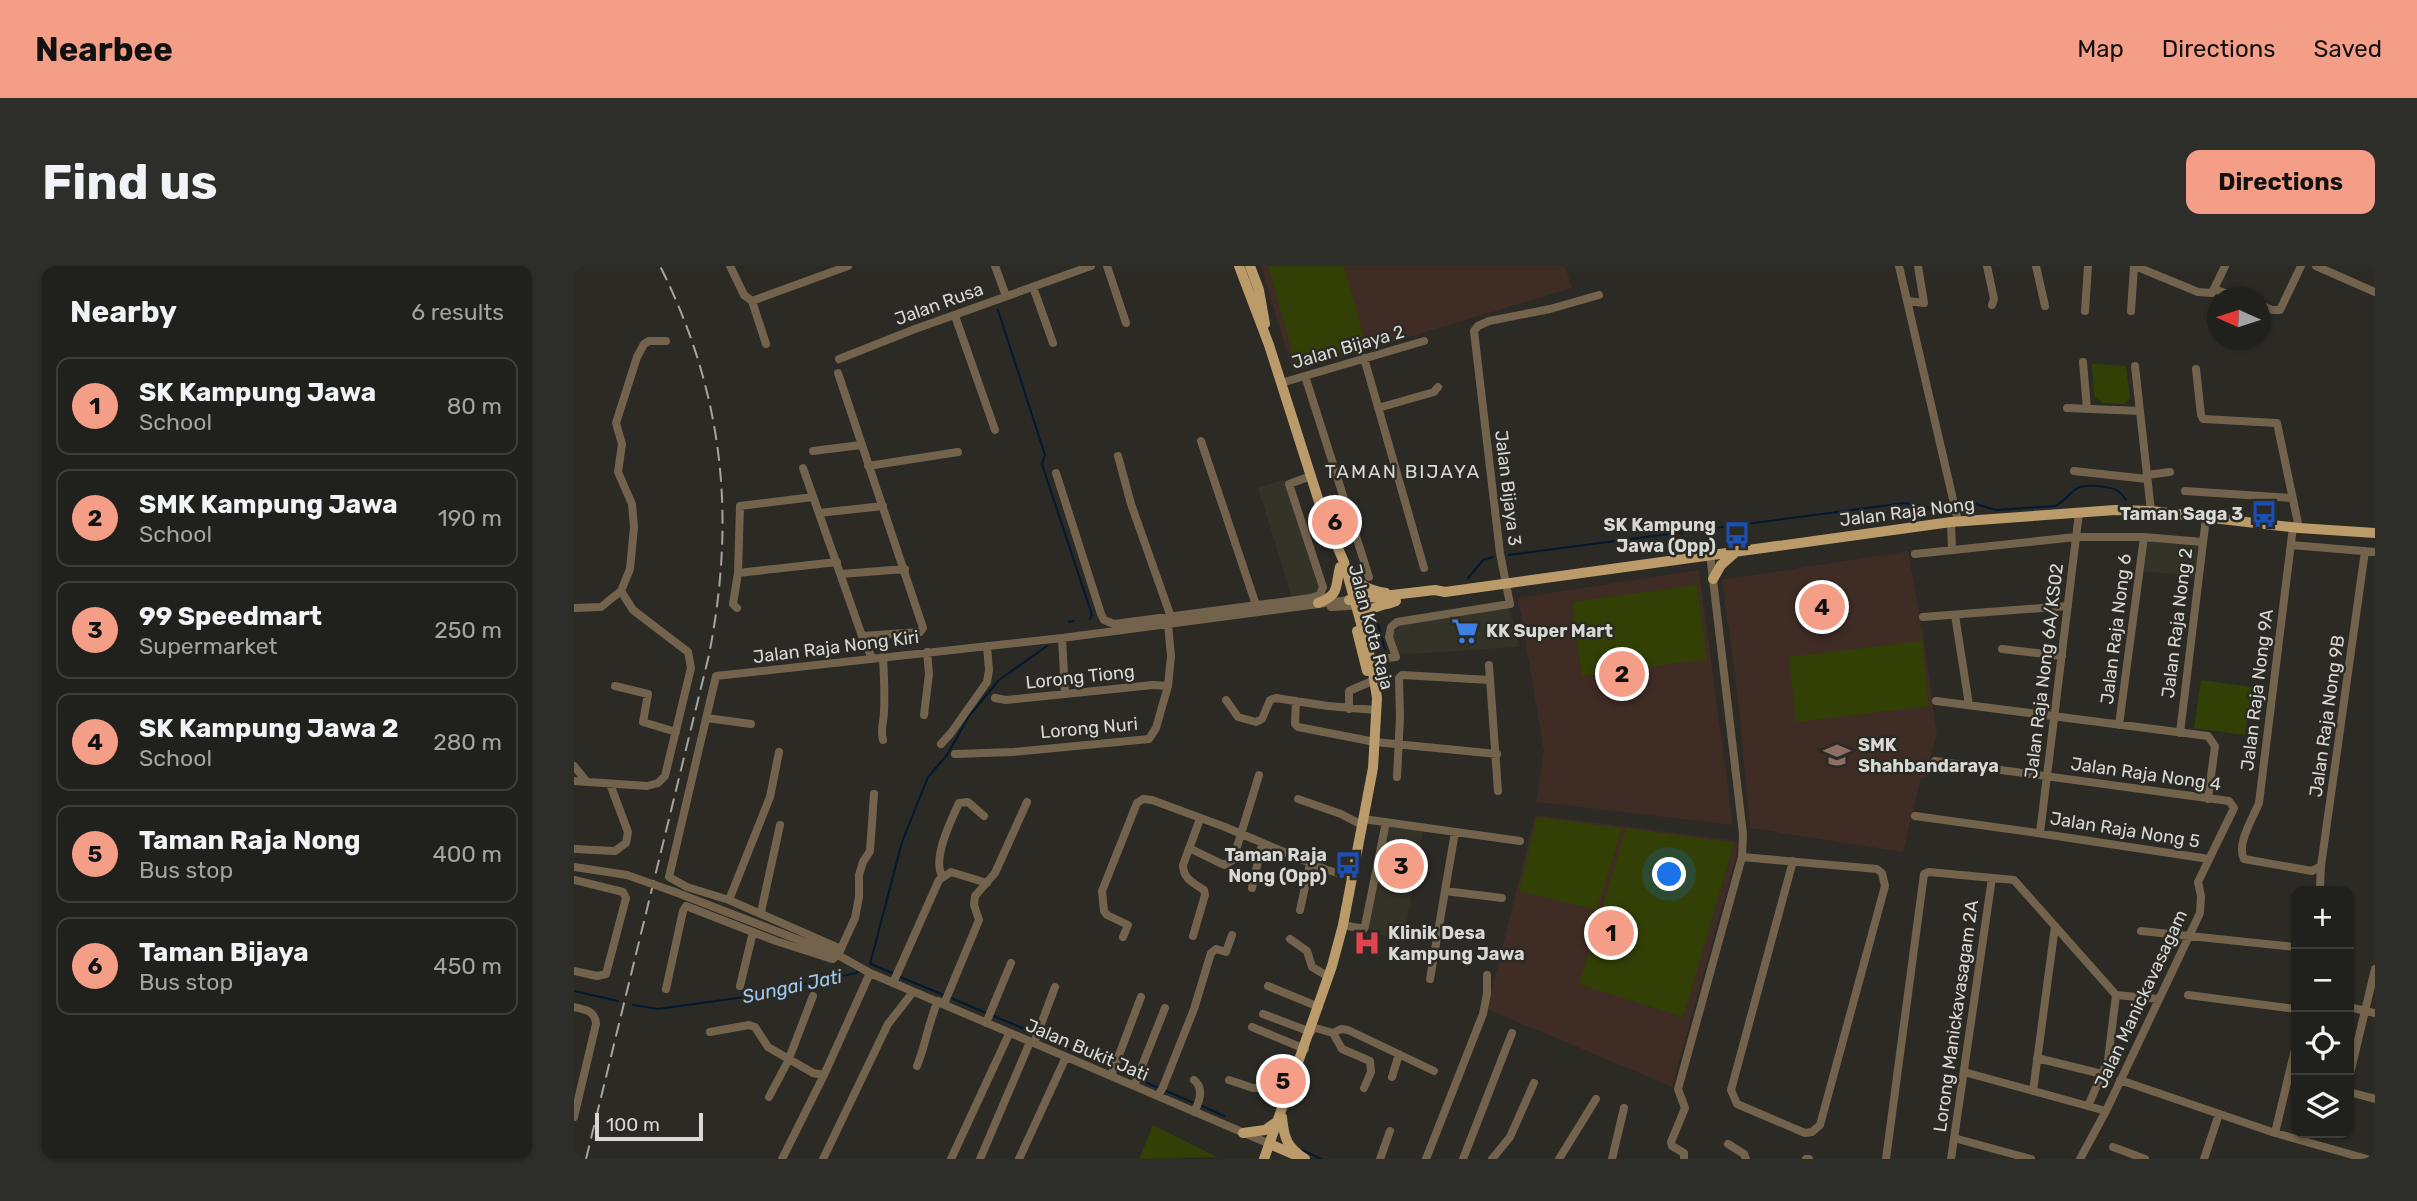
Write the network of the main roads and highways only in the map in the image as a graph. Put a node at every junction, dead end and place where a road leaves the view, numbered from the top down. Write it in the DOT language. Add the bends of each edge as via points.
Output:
graph roads {
  1 [pos="1239,266"];
  2 [pos="1250,266"];
  3 [pos="1269,345"];
  4 [pos="2375,533"];
  5 [pos="1738,550"];
  6 [pos="1342,565"];
  7 [pos="1713,579"];
  8 [pos="1395,598"];
  9 [pos="1318,603"];
  10 [pos="1352,603"];
  11 [pos="1364,634"];
  12 [pos="1368,660"];
  13 [pos="1376,707"];
  14 [pos="1280,1117"];
  15 [pos="1243,1133"];
  16 [pos="1270,1143"];
  17 [pos="1264,1159"];
  18 [pos="1270,1159"];
  19 [pos="1304,1159"];
  1 -- 3 [label="main road, Jalan Kota Raja"];
  2 -- 3 [label="main road, Jalan Kota Raja"];
  3 -- 6 [label="main road, Jalan Kota Raja"];
  4 -- 5 [label="main road, Jalan Raja Nong" via="2115,510 1955,521"];
  5 -- 7 [label="main road"];
  5 -- 8 [label="main road, Jalan Raja Nong" via="1445,592 1436,597"];
  6 -- 8 [label="main road" via="1366,589"];
  6 -- 9 [label="main road" via="1335,592"];
  6 -- 10 [label="main road, Jalan Kota Raja"];
  8 -- 10 [label="main road, Jalan Raja Nong"];
  8 -- 11 [label="main road" via="1367,611"];
  10 -- 11 [label="main road"];
  10 -- 12 [label="main road, Jalan Kota Raja"];
  11 -- 12 [label="main road"];
  12 -- 13 [label="main road, Jalan Kota Raja"];
  12 -- 13 [label="main road"];
  13 -- 14 [label="main road, Jalan Kota Raja" via="1373,768 1343,925 1320,1007"];
  14 -- 15 [label="main road" via="1265,1130"];
  14 -- 16 [label="main road, Jalan Kota Raja"];
  14 -- 19 [label="main road" via="1290,1148"];
  16 -- 17 [label="main road, Jalan Kota Raja"];
  16 -- 19 [label="main road"];
  18 -- 19 [label="main road"];
}
